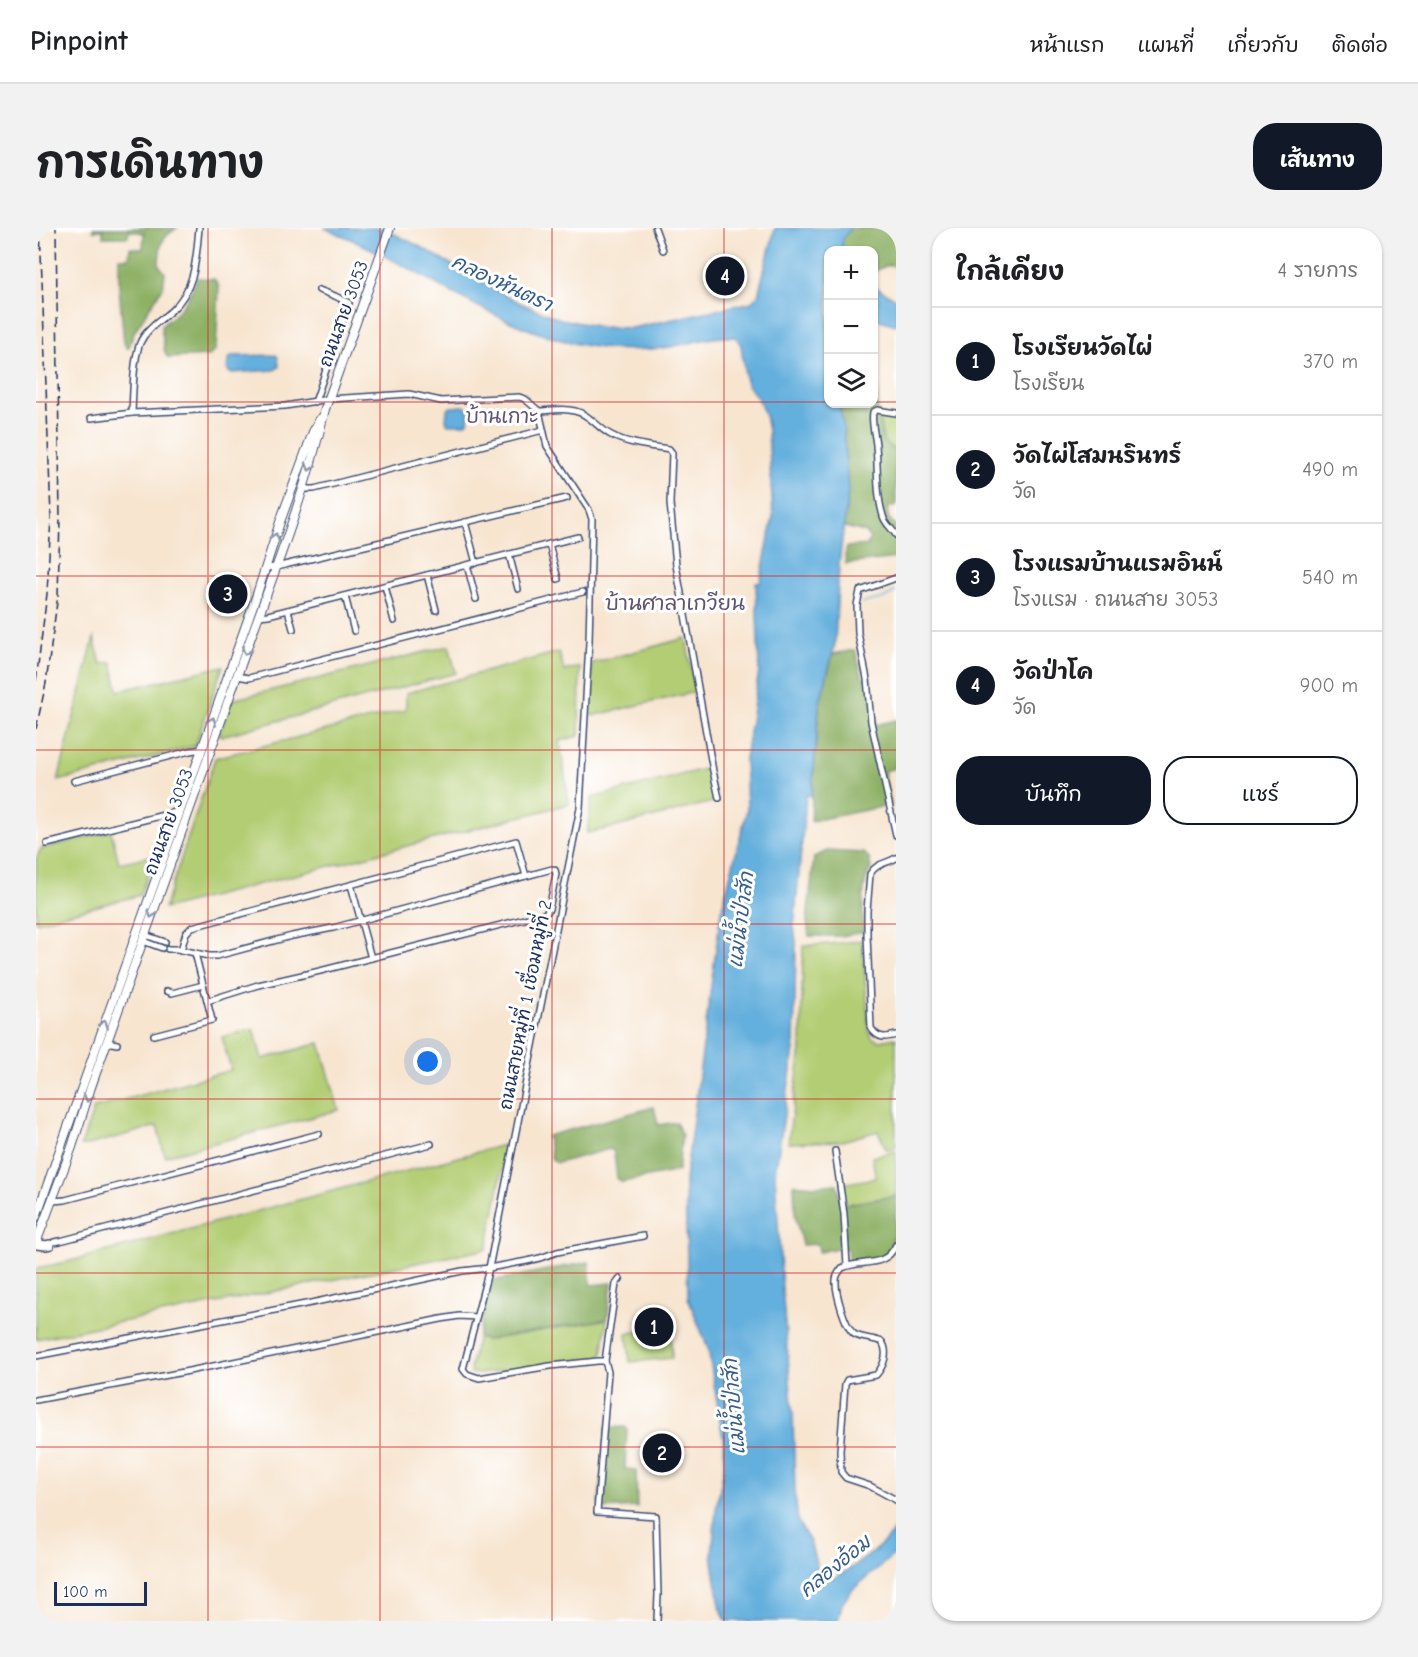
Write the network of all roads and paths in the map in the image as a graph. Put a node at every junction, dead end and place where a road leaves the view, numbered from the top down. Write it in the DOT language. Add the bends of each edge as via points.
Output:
graph roads {
  1 [pos="199,228"];
  2 [pos="390,228"];
  3 [pos="655,228"];
  4 [pos="663,250"];
  5 [pos="319,290"];
  6 [pos="329,399"];
  7 [pos="315,402"];
  8 [pos="325,410"];
  9 [pos="539,411"];
  10 [pos="132,413"];
  11 [pos="896,413"];
  12 [pos="91,418"];
  13 [pos="543,430"];
  14 [pos="302,489"];
  15 [pos="567,498"];
  16 [pos="465,522"];
  17 [pos="896,535"];
  18 [pos="578,537"];
  19 [pos="549,544"];
  20 [pos="508,554"];
  21 [pos="476,562"];
  22 [pos="467,565"];
  23 [pos="276,567"];
  24 [pos="265,568"];
  25 [pos="428,575"];
  26 [pos="896,578"];
  27 [pos="558,579"];
  28 [pos="385,586"];
  29 [pos="518,589"];
  30 [pos="583,592"];
  31 [pos="345,596"];
  32 [pos="476,599"];
  33 [pos="288,610"];
  34 [pos="436,610"];
  35 [pos="259,616"];
  36 [pos="394,621"];
  37 [pos="293,629"];
  38 [pos="354,631"];
  39 [pos="237,676"];
  40 [pos="202,749"];
  41 [pos="74,781"];
  42 [pos="719,798"];
  43 [pos="180,811"];
  44 [pos="896,835"];
  45 [pos="47,844"];
  46 [pos="896,858"];
  47 [pos="526,876"];
  48 [pos="351,885"];
  49 [pos="361,920"];
  50 [pos="144,938"];
  51 [pos="179,949"];
  52 [pos="195,953"];
  53 [pos="371,958"];
  54 [pos="203,985"];
  55 [pos="167,991"];
  56 [pos="207,1000"];
  57 [pos="154,1035"];
  58 [pos="896,1035"];
  59 [pos="107,1042"];
  60 [pos="117,1044"];
  61 [pos="70,1118"];
  62 [pos="81,1120"];
  63 [pos="319,1134"];
  64 [pos="431,1144"];
  65 [pos="835,1150"];
  66 [pos="52,1201"];
  67 [pos="36,1217"];
  68 [pos="643,1236"];
  69 [pos="36,1243"];
  70 [pos="896,1245"];
  71 [pos="847,1266"];
  72 [pos="489,1268"];
  73 [pos="620,1279"];
  74 [pos="476,1317"];
  75 [pos="36,1356"];
  76 [pos="605,1361"];
  77 [pos="36,1400"];
  78 [pos="895,1500"];
  79 [pos="657,1621"];
  1 -- 10 [label="street" via="194,273 186,293 140,343"];
  2 -- 6 [label="main road, ถนนสาย 3053"];
  3 -- 4 [label="street"];
  5 -- 7 [label="street" via="349,303"];
  6 -- 7 [label="street"];
  6 -- 8 [label="main road, ถนนสาย 3053"];
  6 -- 9 [label="street" via="409,394 441,400 519,397"];
  7 -- 10 [label="street"];
  8 -- 14 [label="main road, ถนนสาย 3053, one-way"];
  24 -- 8 [label="main road, ถนนสาย 3053, one-way" via="313,432"];
  9 -- 13 [label="street, ถนนสายหมู่ที่ 1 เชื่อมหมู่ที่ 2"];
  9 -- 42 [label="street" via="577,411 611,435 672,453 670,503 678,585"];
  10 -- 12 [label="street"];
  11 -- 17 [label="street" via="876,410 872,418 883,516"];
  13 -- 14 [label="street"];
  13 -- 72 [label="street, ถนนสายหมู่ที่ 1 เชื่อมหมู่ที่ 2" via="548,446 591,519 582,782 573,848"];
  14 -- 23 [label="main road, ถนนสาย 3053"];
  15 -- 16 [label="street"];
  16 -- 21 [label="street"];
  16 -- 23 [label="street"];
  18 -- 19 [label="street"];
  19 -- 20 [label="street"];
  19 -- 27 [label="street"];
  20 -- 21 [label="street"];
  20 -- 29 [label="street"];
  21 -- 22 [label="street"];
  22 -- 25 [label="street"];
  22 -- 32 [label="street"];
  23 -- 24 [label="street"];
  23 -- 35 [label="main road, ถนนสาย 3053"];
  40 -- 24 [label="main road, ถนนสาย 3053, one-way"];
  25 -- 28 [label="street"];
  25 -- 34 [label="street"];
  26 -- 44 [label="street" via="860,591 857,604 871,722"];
  28 -- 31 [label="street"];
  28 -- 36 [label="street"];
  30 -- 39 [label="street" via="249,678"];
  31 -- 33 [label="street"];
  31 -- 38 [label="street"];
  33 -- 35 [label="street"];
  33 -- 37 [label="street"];
  35 -- 39 [label="main road, ถนนสาย 3053, one-way"];
  39 -- 50 [label="main road, ถนนสาย 3053, one-way"];
  40 -- 41 [label="street"];
  40 -- 43 [label="main road, ถนนสาย 3053"];
  43 -- 45 [label="street"];
  61 -- 43 [label="main road, ถนนสาย 3053, one-way"];
  46 -- 58 [label="street" via="870,874 867,911 872,1028 880,1038"];
  47 -- 48 [label="street" via="516,841"];
  47 -- 49 [label="street"];
  47 -- 53 [label="street" via="555,870 549,909 544,914"];
  48 -- 49 [label="street"];
  48 -- 51 [label="street" via="192,927"];
  49 -- 52 [label="street" via="217,956"];
  49 -- 53 [label="street"];
  50 -- 51 [label="street"];
  50 -- 59 [label="main road, ถนนสาย 3053"];
  51 -- 52 [label="street"];
  52 -- 54 [label="street"];
  53 -- 56 [label="street"];
  54 -- 55 [label="street"];
  54 -- 56 [label="street"];
  56 -- 57 [label="street" via="212,1020"];
  59 -- 60 [label="street"];
  59 -- 62 [label="main road, ถนนสาย 3053, one-way"];
  61 -- 62 [label="main road"];
  61 -- 67 [label="main road, ถนนสาย 3053"];
  62 -- 66 [label="main road, ถนนสาย 3053"];
  63 -- 66 [label="street"];
  64 -- 69 [label="street" via="54,1243"];
  65 -- 71 [label="street"];
  66 -- 69 [label="main road, ถนนสาย 3053"];
  68 -- 72 [label="street"];
  70 -- 71 [label="street" via="882,1261"];
  71 -- 78 [label="street" via="838,1272 836,1281 847,1325 854,1334 882,1342 885,1350 884,1363 876,1375 847,1380 845,1384 841,1472 846,1478"];
  72 -- 74 [label="street, ถนนสายหมู่ที่ 1 เชื่อมหมู่ที่ 2"];
  72 -- 75 [label="street"];
  73 -- 76 [label="street" via="616,1284"];
  74 -- 76 [label="street, ถนนสายหมู่ที่ 1 เชื่อมหมู่ที่ 2" via="463,1369 467,1374 479,1378"];
  74 -- 77 [label="street" via="441,1318"];
  76 -- 79 [label="street" via="608,1372 597,1512 656,1516"];
}
